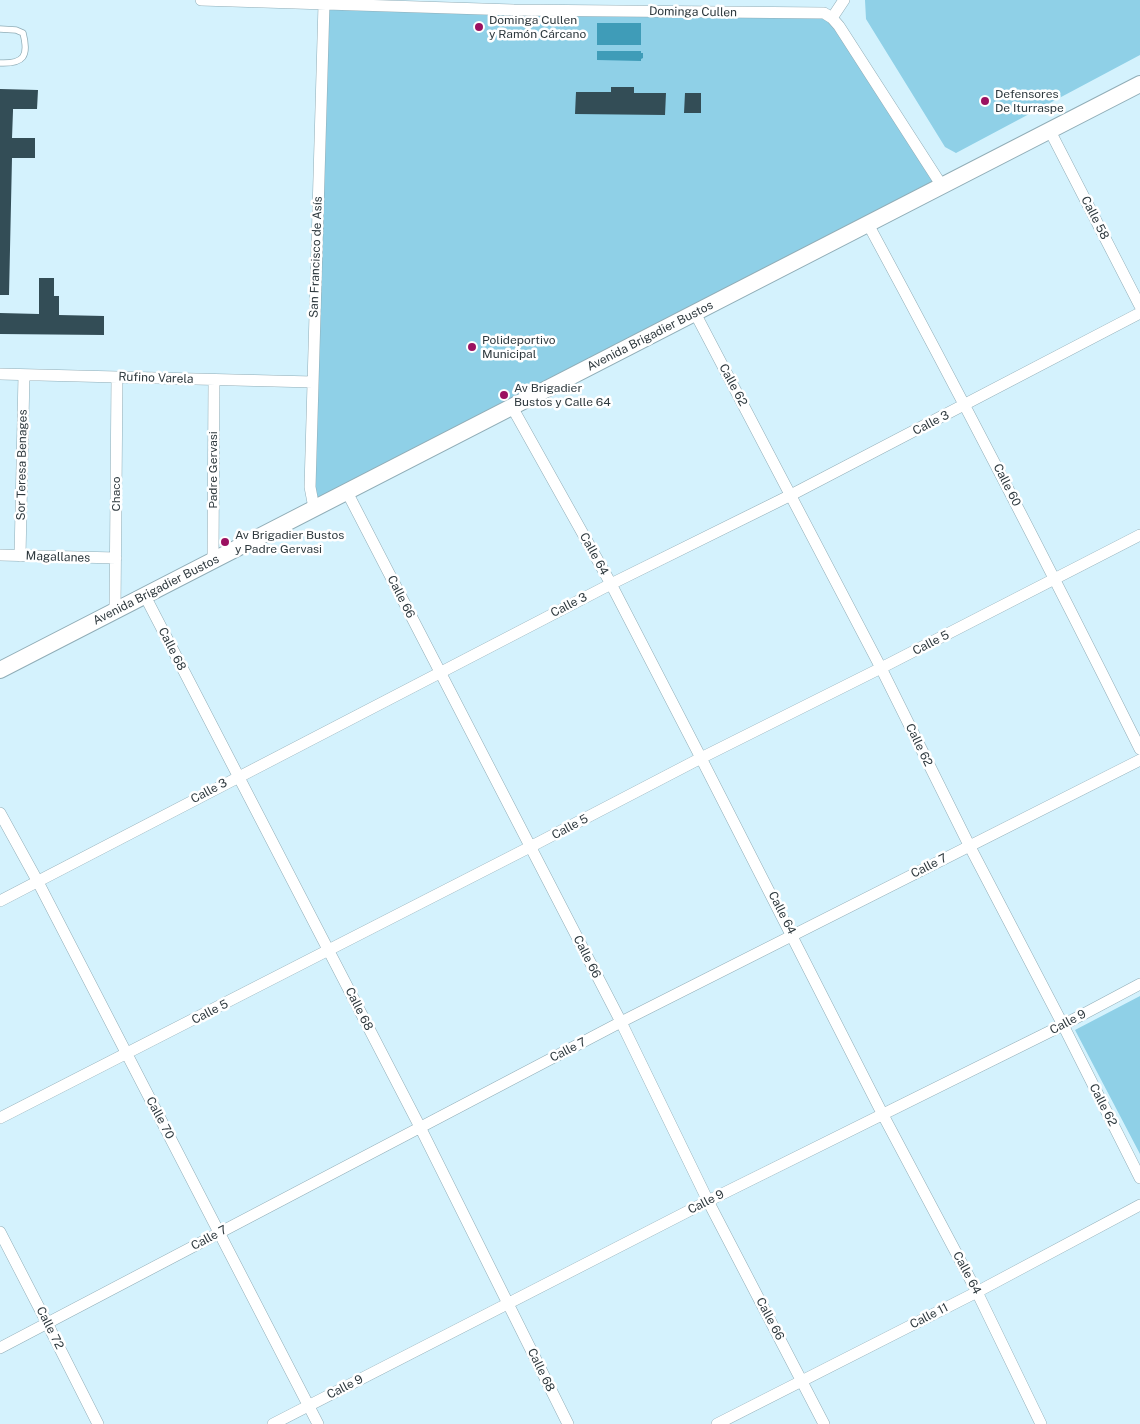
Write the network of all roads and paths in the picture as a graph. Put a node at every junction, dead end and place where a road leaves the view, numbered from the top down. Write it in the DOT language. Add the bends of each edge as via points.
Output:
graph roads {
  1 [pos="202,0"];
  2 [pos="844,0"];
  3 [pos="324,4"];
  4 [pos="514,5"];
  5 [pos="832,18"];
  6 [pos="0,29"];
  7 [pos="0,63"];
  8 [pos="1140,84"];
  9 [pos="1050,131"];
  10 [pos="942,186"];
  11 [pos="868,224"];
  12 [pos="1140,306"];
  13 [pos="694,313"];
  14 [pos="1140,313"];
  15 [pos="0,374"];
  16 [pos="24,375"];
  17 [pos="117,377"];
  18 [pos="214,380"];
  19 [pos="313,382"];
  20 [pos="966,405"];
  21 [pos="512,407"];
  22 [pos="347,492"];
  23 [pos="791,495"];
  24 [pos="314,508"];
  25 [pos="1140,535"];
  26 [pos="0,555"];
  27 [pos="20,556"];
  28 [pos="116,558"];
  29 [pos="213,561"];
  30 [pos="1055,578"];
  31 [pos="610,584"];
  32 [pos="145,596"];
  33 [pos="115,612"];
  34 [pos="881,668"];
  35 [pos="0,670"];
  36 [pos="440,672"];
  37 [pos="1140,749"];
  38 [pos="701,758"];
  39 [pos="1140,760"];
  40 [pos="238,776"];
  41 [pos="0,813"];
  42 [pos="969,845"];
  43 [pos="530,847"];
  44 [pos="38,882"];
  45 [pos="0,901"];
  46 [pos="793,935"];
  47 [pos="329,950"];
  48 [pos="1140,984"];
  49 [pos="621,1022"];
  50 [pos="1063,1025"];
  51 [pos="127,1055"];
  52 [pos="884,1115"];
  53 [pos="0,1118"];
  54 [pos="420,1127"];
  55 [pos="1140,1178"];
  56 [pos="708,1201"];
  57 [pos="1140,1205"];
  58 [pos="0,1232"];
  59 [pos="219,1233"];
  60 [pos="977,1292"];
  61 [pos="508,1303"];
  62 [pos="48,1323"];
  63 [pos="0,1348"];
  64 [pos="802,1380"];
  65 [pos="309,1406"];
  66 [pos="98,1424"];
  67 [pos="273,1424"];
  68 [pos="318,1424"];
  69 [pos="568,1424"];
  70 [pos="717,1424"];
  71 [pos="824,1424"];
  72 [pos="1041,1424"];
  1 -- 3 [label="street, Dominga Cullen"];
  2 -- 5 [label="street"];
  3 -- 4 [label="street, Dominga Cullen"];
  3 -- 19 [label="street, San Francisco de Asís"];
  4 -- 5 [label="street, Dominga Cullen" via="824,13"];
  5 -- 10 [label="street"];
  6 -- 7 [label="lane" via="23,33 25,42 21,60 13,64"];
  8 -- 9 [label="street, Avenida Brigadier Bustos"];
  9 -- 10 [label="street, Avenida Brigadier Bustos"];
  9 -- 12 [label="street, Calle 58"];
  10 -- 11 [label="street, Avenida Brigadier Bustos"];
  11 -- 13 [label="street, Avenida Brigadier Bustos"];
  11 -- 20 [label="street, Calle 60"];
  13 -- 21 [label="street, Avenida Brigadier Bustos"];
  13 -- 23 [label="street, Calle 62"];
  14 -- 20 [label="street, Calle 3"];
  15 -- 16 [label="street, Rufino Varela"];
  16 -- 17 [label="street, Rufino Varela"];
  16 -- 27 [label="street, Sor Teresa Benages"];
  17 -- 18 [label="street, Rufino Varela"];
  17 -- 28 [label="street, Chaco"];
  18 -- 19 [label="street, Rufino Varela"];
  18 -- 29 [label="street, Padre Gervasi"];
  19 -- 24 [label="street, San Francisco de Asís" via="310,487"];
  20 -- 23 [label="street, Calle 3"];
  20 -- 30 [label="street, Calle 60"];
  21 -- 22 [label="street, Avenida Brigadier Bustos"];
  21 -- 31 [label="street, Calle 64"];
  22 -- 24 [label="street, Avenida Brigadier Bustos"];
  22 -- 36 [label="street, Calle 66"];
  23 -- 31 [label="street, Calle 3"];
  23 -- 34 [label="street, Calle 62"];
  24 -- 29 [label="street, Avenida Brigadier Bustos"];
  25 -- 30 [label="street, Calle 5"];
  26 -- 27 [label="street, Magallanes"];
  27 -- 28 [label="street, Magallanes"];
  28 -- 33 [label="street, Chaco"];
  29 -- 32 [label="street, Avenida Brigadier Bustos"];
  30 -- 34 [label="street, Calle 5"];
  30 -- 37 [label="street, Calle 60"];
  31 -- 36 [label="street, Calle 3"];
  31 -- 38 [label="street, Calle 64"];
  32 -- 33 [label="street, Avenida Brigadier Bustos"];
  32 -- 40 [label="street, Calle 68"];
  33 -- 35 [label="street, Avenida Brigadier Bustos"];
  34 -- 38 [label="street, Calle 5"];
  34 -- 42 [label="street, Calle 62"];
  36 -- 40 [label="street, Calle 3"];
  36 -- 43 [label="street, Calle 66"];
  38 -- 43 [label="street, Calle 5"];
  38 -- 46 [label="street, Calle 64"];
  39 -- 42 [label="street, Calle 7"];
  40 -- 44 [label="street, Calle 3"];
  40 -- 47 [label="street, Calle 68"];
  41 -- 44 [label="street, Calle 70"];
  42 -- 46 [label="street, Calle 7"];
  42 -- 50 [label="street, Calle 62"];
  43 -- 47 [label="street, Calle 5"];
  43 -- 49 [label="street, Calle 66"];
  44 -- 45 [label="street, Calle 3"];
  44 -- 51 [label="street, Calle 70"];
  46 -- 49 [label="street, Calle 7"];
  46 -- 52 [label="street, Calle 64"];
  47 -- 51 [label="street, Calle 5"];
  47 -- 54 [label="street, Calle 68"];
  48 -- 50 [label="street, Calle 9"];
  49 -- 54 [label="street, Calle 7"];
  49 -- 56 [label="street, Calle 66"];
  50 -- 52 [label="street, Calle 9"];
  50 -- 55 [label="street, Calle 62"];
  51 -- 53 [label="street, Calle 5"];
  51 -- 59 [label="street, Calle 70"];
  52 -- 56 [label="street, Calle 9"];
  52 -- 60 [label="street, Calle 64"];
  54 -- 59 [label="street, Calle 7"];
  54 -- 61 [label="street, Calle 68"];
  56 -- 61 [label="street, Calle 9"];
  56 -- 64 [label="street, Calle 66"];
  57 -- 60 [label="street, Calle 11"];
  58 -- 62 [label="street, Calle 72"];
  59 -- 62 [label="street, Calle 7"];
  59 -- 65 [label="street, Calle 70"];
  60 -- 64 [label="street, Calle 11"];
  60 -- 72 [label="street, Calle 64"];
  61 -- 65 [label="street, Calle 9"];
  61 -- 69 [label="street, Calle 68"];
  62 -- 63 [label="street, Calle 7"];
  62 -- 66 [label="street, Calle 72"];
  64 -- 70 [label="street, Calle 11"];
  64 -- 71 [label="street, Calle 66"];
  65 -- 67 [label="street, Calle 9"];
  65 -- 68 [label="street, Calle 70"];
}
